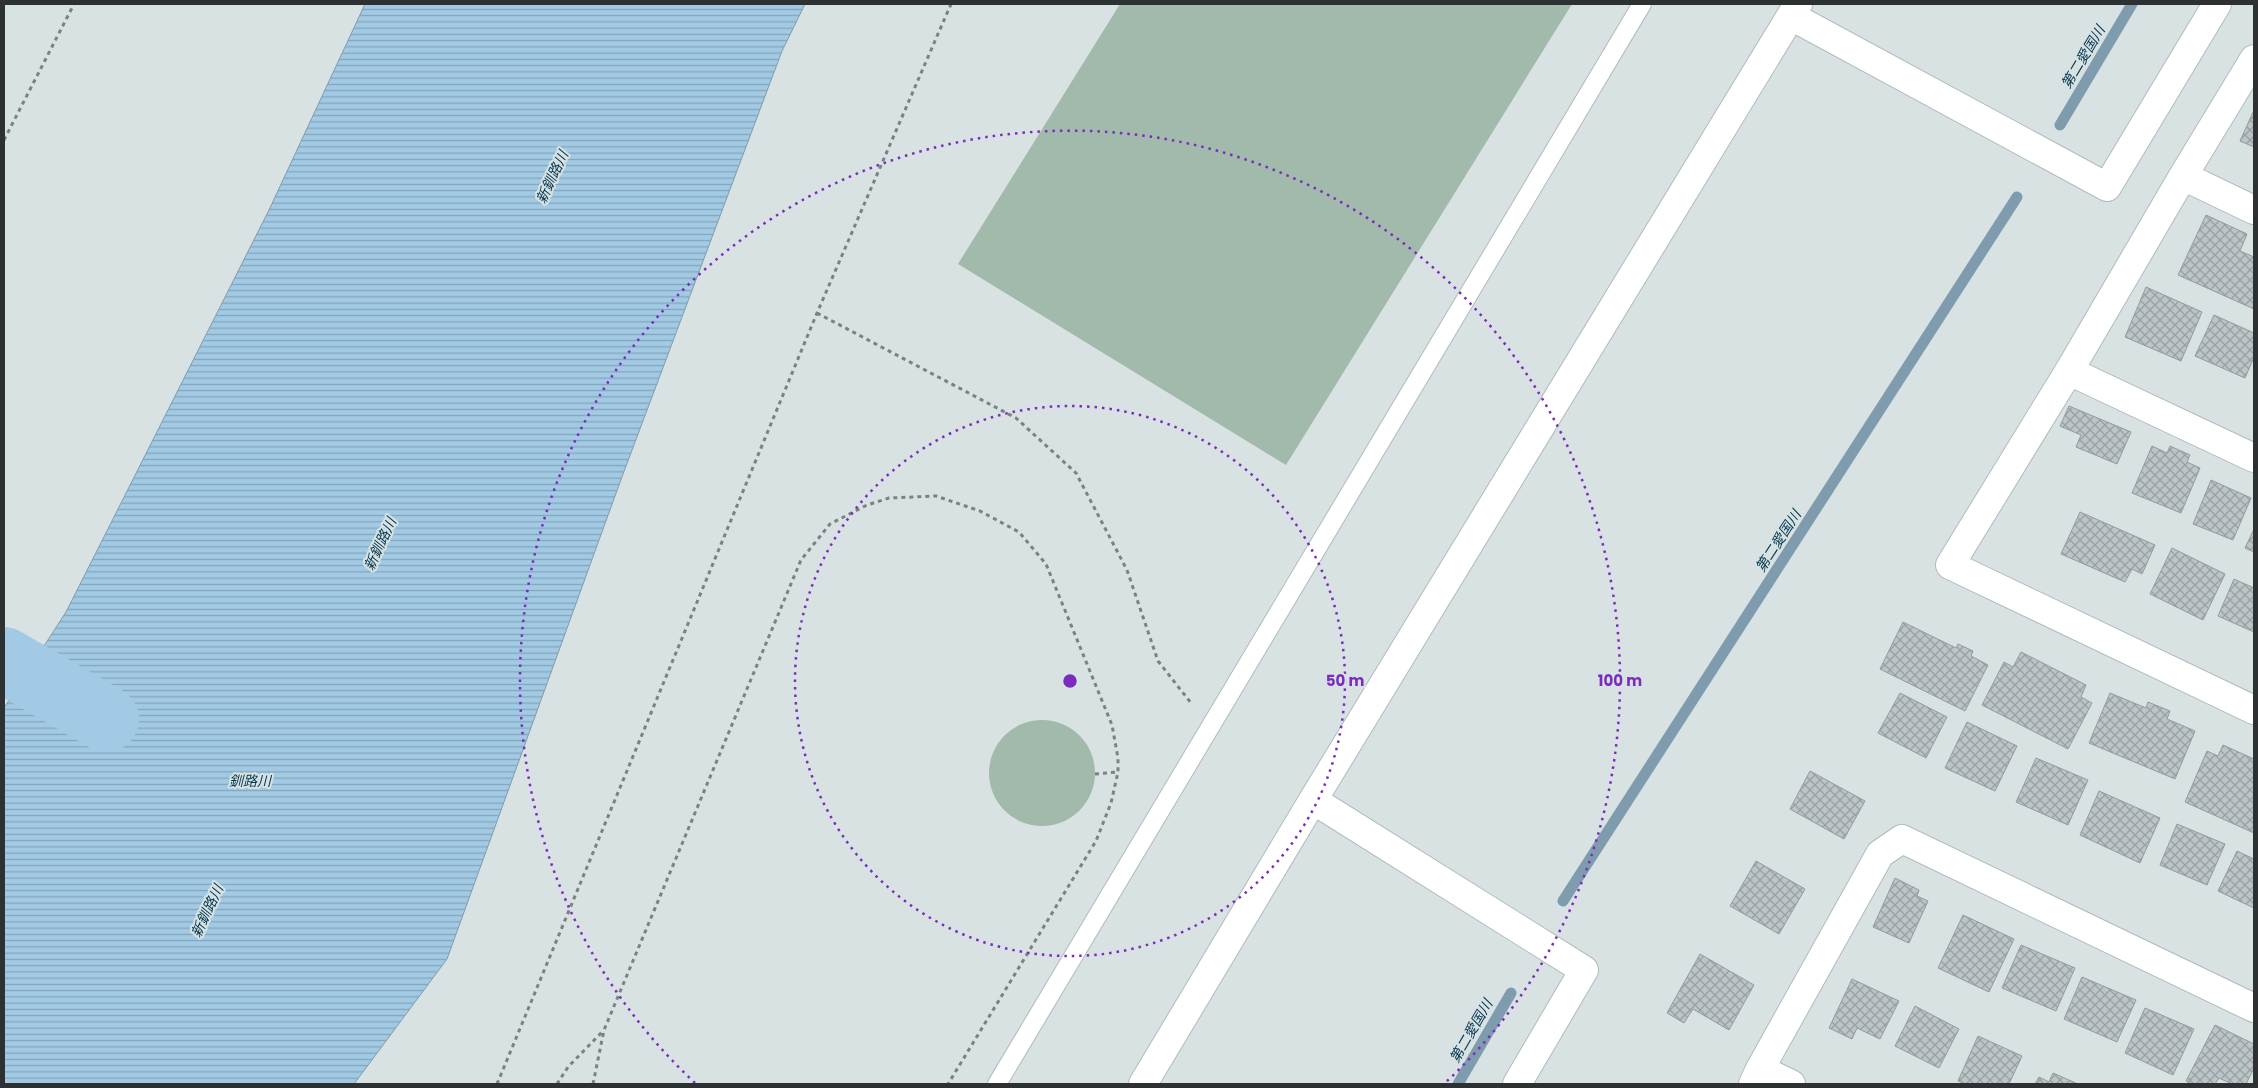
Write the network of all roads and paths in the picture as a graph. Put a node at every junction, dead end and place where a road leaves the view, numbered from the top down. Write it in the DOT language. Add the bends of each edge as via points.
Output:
graph roads {
  1 [pos="74,4"];
  2 [pos="951,4"];
  3 [pos="1642,4"];
  4 [pos="2217,4"];
  5 [pos="1794,10"];
  6 [pos="2254,59"];
  7 [pos="4,140"];
  8 [pos="2183,176"];
  9 [pos="2254,210"];
  10 [pos="817,313"];
  11 [pos="2069,370"];
  12 [pos="2254,458"];
  13 [pos="2254,710"];
  14 [pos="1211,730"];
  15 [pos="1118,772"];
  16 [pos="1095,774"];
  17 [pos="1313,800"];
  18 [pos="2254,1008"];
  19 [pos="604,1030"];
  20 [pos="1756,1077"];
  21 [pos="497,1084"];
  22 [pos="557,1084"];
  23 [pos="592,1084"];
  24 [pos="948,1084"];
  25 [pos="998,1084"];
  26 [pos="1143,1084"];
  27 [pos="1517,1084"];
  28 [pos="1791,1084"];
  1 -- 7 [label="path"];
  2 -- 10 [label="path"];
  3 -- 14 [label="lane"];
  4 -- 5 [label="street" via="2108,187"];
  5 -- 17 [label="street"];
  6 -- 8 [label="street"];
  8 -- 9 [label="street"];
  8 -- 11 [label="street"];
  10 -- 14 [label="path" via="1016,418 1076,472 1127,570 1158,661"];
  10 -- 21 [label="path"];
  11 -- 12 [label="street"];
  11 -- 13 [label="street" via="1950,565"];
  14 -- 25 [label="lane"];
  15 -- 16 [label="path"];
  15 -- 19 [label="path" via="1112,725 1071,621 1046,564 1018,532 980,511 936,496 889,498 830,524 801,560"];
  15 -- 24 [label="path" via="1111,803 1096,841"];
  17 -- 26 [label="street"];
  17 -- 27 [label="street" via="1584,970"];
  18 -- 20 [label="street" via="1902,839 1880,854"];
  19 -- 22 [label="path" via="568,1067"];
  19 -- 23 [label="path"];
  20 -- 28 [label="street"];
}
